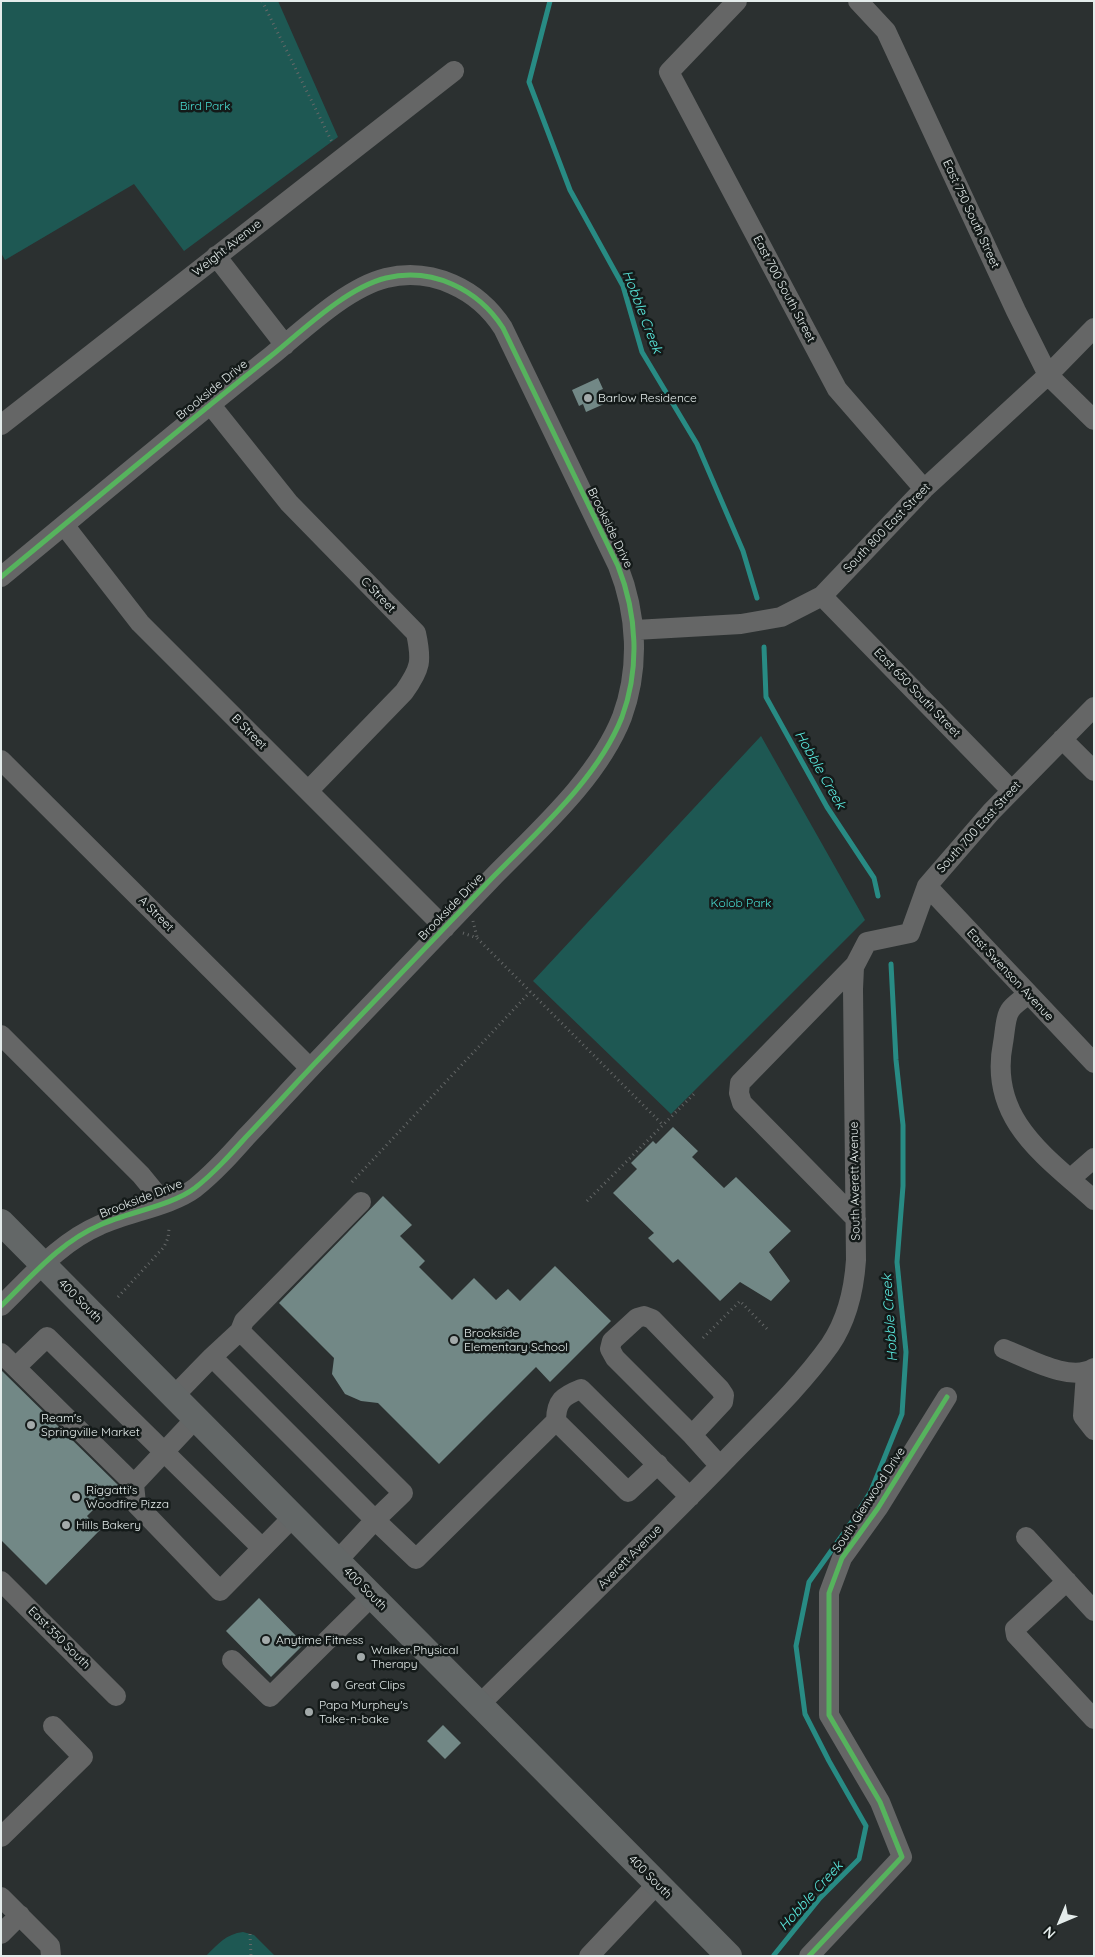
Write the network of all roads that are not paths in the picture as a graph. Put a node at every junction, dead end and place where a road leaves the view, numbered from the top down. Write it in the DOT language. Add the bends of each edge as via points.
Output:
graph roads {
  1 [pos="737,1"];
  2 [pos="858,1"];
  3 [pos="454,71"];
  4 [pos="216,256"];
  5 [pos="1094,328"];
  6 [pos="285,345"];
  7 [pos="1048,375"];
  8 [pos="210,404"];
  9 [pos="1094,420"];
  10 [pos="1,425"];
  11 [pos="924,489"];
  12 [pos="64,525"];
  13 [pos="1,577"];
  14 [pos="822,596"];
  15 [pos="635,630"];
  16 [pos="1094,707"];
  17 [pos="1062,739"];
  18 [pos="1,760"];
  19 [pos="1094,771"];
  20 [pos="1011,790"];
  21 [pos="308,791"];
  22 [pos="927,886"];
  23 [pos="452,930"];
  24 [pos="874,941"];
  25 [pos="855,965"];
  26 [pos="1028,994"];
  27 [pos="1,1035"];
  28 [pos="1094,1063"];
  29 [pos="310,1068"];
  30 [pos="1094,1158"];
  31 [pos="1070,1179"];
  32 [pos="1094,1200"];
  33 [pos="361,1202"];
  34 [pos="164,1203"];
  35 [pos="856,1220"];
  36 [pos="1,1222"];
  37 [pos="44,1264"];
  38 [pos="1,1306"];
  39 [pos="240,1331"];
  40 [pos="1004,1349"];
  41 [pos="1,1353"];
  42 [pos="212,1357"];
  43 [pos="16,1368"];
  44 [pos="1090,1370"];
  45 [pos="174,1396"];
  46 [pos="946,1397"];
  47 [pos="779,1407"];
  48 [pos="196,1418"];
  49 [pos="556,1421"];
  50 [pos="1094,1430"];
  51 [pos="692,1435"];
  52 [pos="165,1453"];
  53 [pos="658,1464"];
  54 [pos="720,1466"];
  55 [pos="134,1484"];
  56 [pos="690,1497"];
  57 [pos="293,1516"];
  58 [pos="375,1520"];
  59 [pos="1026,1537"];
  60 [pos="262,1548"];
  61 [pos="337,1561"];
  62 [pos="1,1581"];
  63 [pos="1067,1581"];
  64 [pos="372,1596"];
  65 [pos="1090,1598"];
  66 [pos="232,1660"];
  67 [pos="116,1696"];
  68 [pos="479,1705"];
  69 [pos="1094,1719"];
  70 [pos="53,1726"];
  71 [pos="1,1837"];
  72 [pos="658,1884"];
  73 [pos="1,1897"];
  74 [pos="20,1916"];
  75 [pos="1,1934"];
  76 [pos="51,1956"];
  77 [pos="589,1956"];
  78 [pos="729,1956"];
  79 [pos="808,1956"];
  1 -- 11 [label="street, East 700 South Street" via="669,72 837,389"];
  2 -- 7 [label="street, East 750 South Street" via="886,32"];
  3 -- 4 [label="street, Weight Avenue"];
  4 -- 6 [label="street"];
  4 -- 10 [label="street, Weight Avenue"];
  5 -- 7 [label="street, South 800 East Street"];
  6 -- 8 [label="street, Brookside Drive"];
  6 -- 15 [label="street, Brookside Drive" via="346,297 386,278 431,277 460,287 484,304 503,328 618,566"];
  7 -- 9 [label="street, East 750 South Street"];
  7 -- 11 [label="street, South 800 East Street"];
  8 -- 12 [label="street, Brookside Drive"];
  8 -- 21 [label="street, C Street" via="289,503 416,633 421,654 416,674 404,692"];
  11 -- 14 [label="street, South 800 East Street"];
  12 -- 13 [label="street, Brookside Drive"];
  12 -- 21 [label="street, B Street" via="140,623"];
  14 -- 15 [label="street, South 800 East Street" via="781,617 757,622"];
  14 -- 20 [label="street, East 650 South Street"];
  15 -- 23 [label="street, Brookside Drive" via="634,661 622,716 598,762"];
  16 -- 17 [label="street, South 700 East Street"];
  17 -- 19 [label="street"];
  17 -- 20 [label="street, South 700 East Street"];
  18 -- 29 [label="street, A Street"];
  20 -- 22 [label="street, South 700 East Street"];
  21 -- 23 [label="street, B Street"];
  22 -- 24 [label="street, South 700 East Street" via="910,933"];
  22 -- 26 [label="street, East Swenson Avenue"];
  23 -- 29 [label="street, Brookside Drive"];
  24 -- 25 [label="street, South Averett Avenue" via="867,942"];
  25 -- 35 [label="street, South Averett Avenue"];
  25 -- 35 [label="street" via="740,1083 739,1093 742,1103"];
  26 -- 28 [label="street, East Swenson Avenue"];
  26 -- 31 [label="street" via="1010,1010 1002,1050 1002,1082 1007,1105 1043,1156"];
  27 -- 34 [label="street, Brookside Drive" via="141,1175"];
  29 -- 34 [label="street, Brookside Drive" via="215,1171 192,1190"];
  30 -- 31 [label="street"];
  31 -- 32 [label="street"];
  33 -- 39 [label="street" via="244,1321"];
  34 -- 37 [label="street, Brookside Drive" via="99,1225 68,1242"];
  35 -- 47 [label="street, South Averett Avenue" via="854,1282 841,1325 830,1345"];
  36 -- 37 [label="main road, 400 South"];
  37 -- 38 [label="street, Brookside Drive"];
  37 -- 45 [label="main road, 400 South"];
  39 -- 42 [label="street"];
  39 -- 58 [label="street" via="404,1493"];
  40 -- 44 [label="street" via="1060,1372"];
  41 -- 43 [label="street"];
  42 -- 45 [label="street"];
  42 -- 58 [label="street"];
  43 -- 52 [label="street" via="47,1337"];
  43 -- 55 [label="street"];
  44 -- 50 [label="street" via="1083,1416"];
  45 -- 48 [label="main road, 400 South"];
  46 -- 79 [label="street, South Glenwood Drive" via="878,1508 842,1558 829,1593 829,1715 880,1802 902,1856"];
  47 -- 54 [label="street, Averett Avenue"];
  48 -- 52 [label="street"];
  48 -- 57 [label="main road, 400 South"];
  49 -- 53 [label="street" via="628,1492"];
  49 -- 53 [label="street" via="556,1410 561,1400 581,1389"];
  49 -- 58 [label="street" via="416,1560"];
  51 -- 51 [label="street" via="615,1358 610,1349 612,1341 637,1318 652,1319 724,1396 723,1402"];
  51 -- 54 [label="street"];
  52 -- 55 [label="street"];
  52 -- 60 [label="street"];
  53 -- 56 [label="street"];
  54 -- 56 [label="street, Averett Avenue"];
  55 -- 60 [label="street" via="136,1504 220,1591"];
  56 -- 68 [label="street, Averett Avenue"];
  57 -- 60 [label="street"];
  57 -- 61 [label="main road, 400 South"];
  58 -- 61 [label="street"];
  59 -- 63 [label="street"];
  61 -- 64 [label="main road, 400 South"];
  62 -- 67 [label="street, East 350 South"];
  63 -- 65 [label="street"];
  63 -- 69 [label="street" via="1015,1629 1016,1635"];
  64 -- 66 [label="street" via="270,1698"];
  64 -- 68 [label="main road, 400 South"];
  68 -- 72 [label="main road, 400 South"];
  70 -- 71 [label="street" via="83,1757"];
  72 -- 77 [label="street"];
  72 -- 78 [label="main road, 400 South"];
  73 -- 74 [label="street"];
  74 -- 75 [label="street"];
  74 -- 76 [label="street" via="50,1946"];
}
